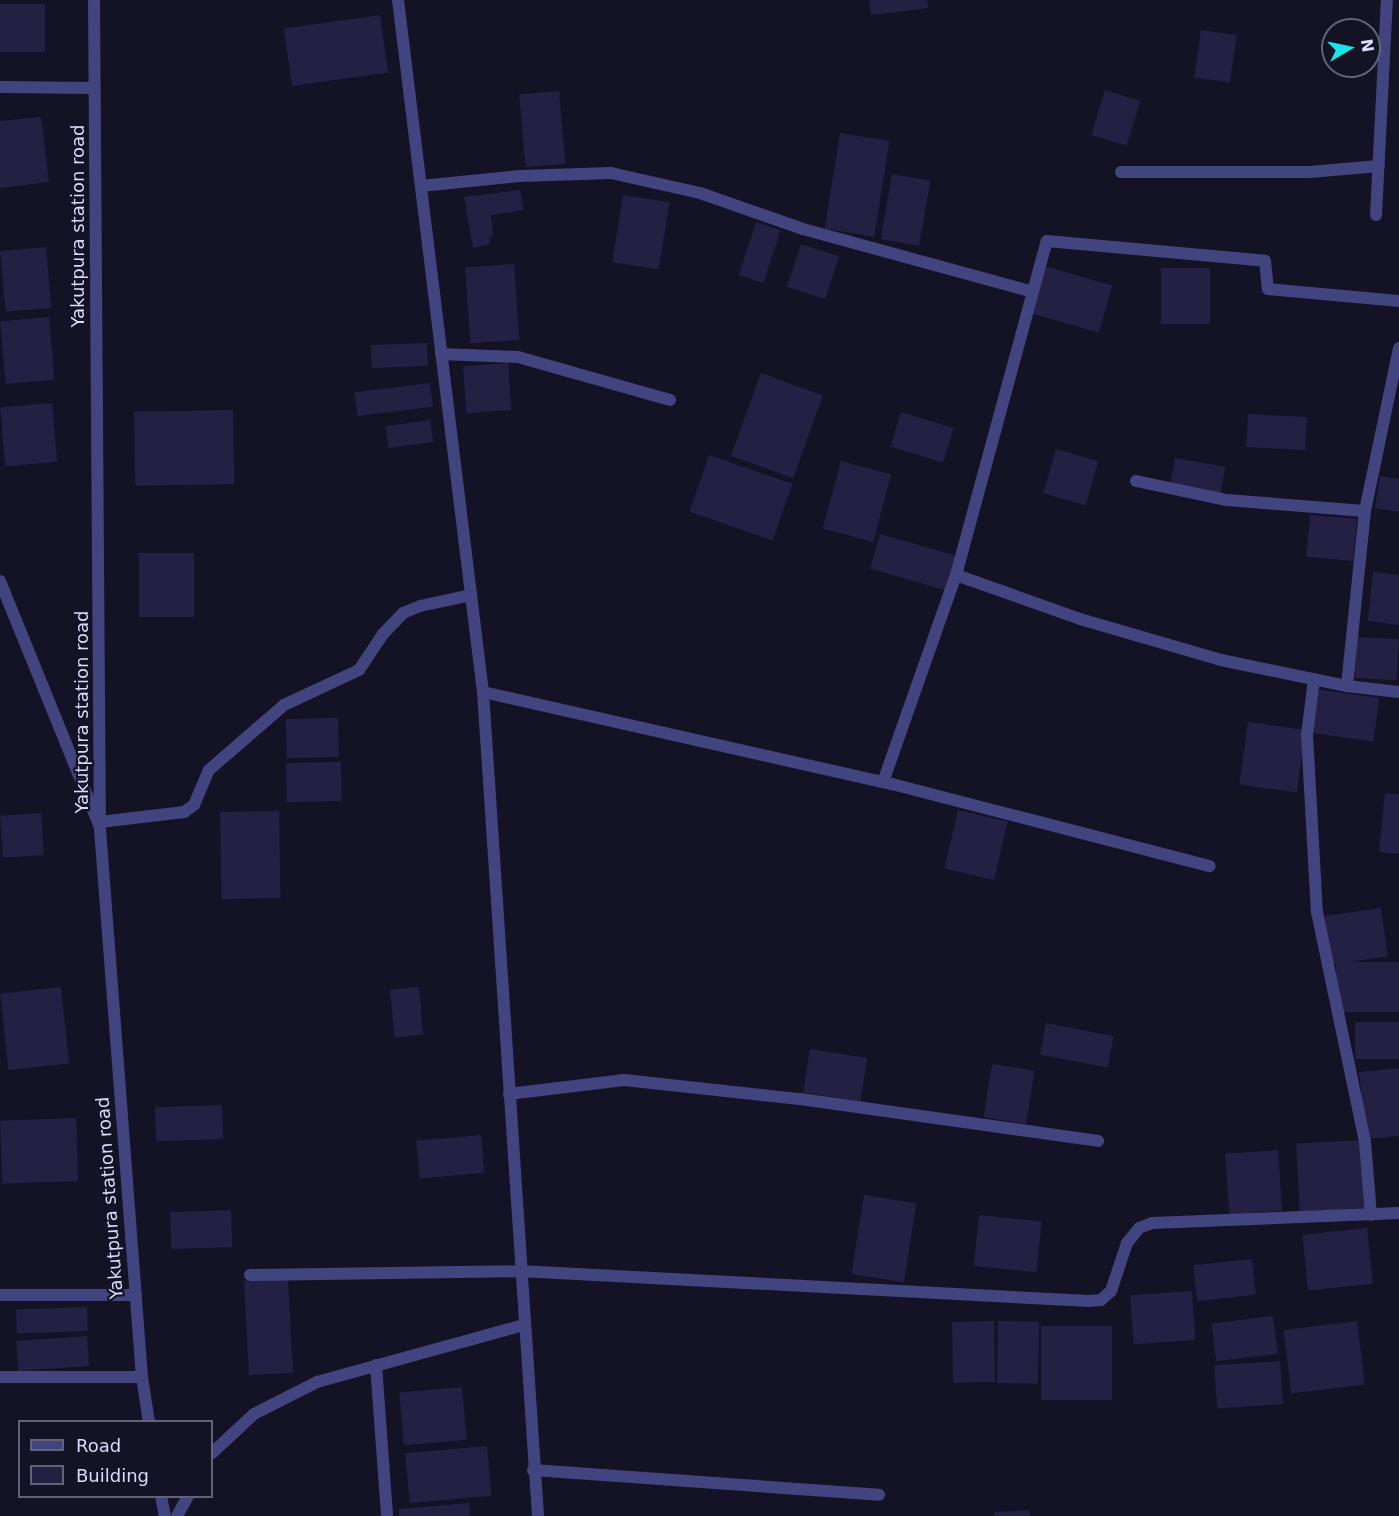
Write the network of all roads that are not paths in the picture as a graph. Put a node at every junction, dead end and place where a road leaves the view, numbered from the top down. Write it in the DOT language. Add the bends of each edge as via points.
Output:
graph roads {
  1 [pos="93,0"];
  2 [pos="398,0"];
  3 [pos="1387,0"];
  4 [pos="0,87"];
  5 [pos="94,88"];
  6 [pos="1379,166"];
  7 [pos="1121,172"];
  8 [pos="421,186"];
  9 [pos="1376,215"];
  10 [pos="1033,292"];
  11 [pos="1399,301"];
  12 [pos="1399,348"];
  13 [pos="441,354"];
  14 [pos="670,400"];
  15 [pos="1136,481"];
  16 [pos="1365,511"];
  17 [pos="956,575"];
  18 [pos="0,581"];
  19 [pos="471,596"];
  20 [pos="1314,679"];
  21 [pos="1347,686"];
  22 [pos="483,692"];
  23 [pos="1399,692"];
  24 [pos="884,782"];
  25 [pos="100,826"];
  26 [pos="1210,866"];
  27 [pos="509,1094"];
  28 [pos="1098,1141"];
  29 [pos="1399,1213"];
  30 [pos="1371,1215"];
  31 [pos="520,1271"];
  32 [pos="250,1275"];
  33 [pos="0,1295"];
  34 [pos="136,1295"];
  35 [pos="524,1325"];
  36 [pos="376,1365"];
  37 [pos="0,1377"];
  38 [pos="142,1377"];
  39 [pos="149,1420"];
  40 [pos="213,1452"];
  41 [pos="533,1470"];
  42 [pos="879,1495"];
  43 [pos="161,1498"];
  44 [pos="187,1498"];
  45 [pos="165,1516"];
  46 [pos="177,1516"];
  47 [pos="387,1516"];
  48 [pos="538,1516"];
  1 -- 5 [label="street, Yakutpura station road"];
  2 -- 8 [label="street"];
  3 -- 6 [label="street"];
  4 -- 5 [label="street"];
  5 -- 25 [label="street, Yakutpura station road"];
  6 -- 7 [label="street" via="1310,172"];
  6 -- 9 [label="street"];
  8 -- 10 [label="street" via="520,176 611,173 700,193 824,235"];
  8 -- 13 [label="street"];
  10 -- 11 [label="street" via="1047,241 1265,261 1268,289"];
  10 -- 17 [label="street"];
  12 -- 16 [label="street"];
  13 -- 14 [label="street" via="518,357"];
  13 -- 19 [label="street"];
  15 -- 16 [label="street" via="1227,500"];
  16 -- 21 [label="street"];
  17 -- 20 [label="street" via="1080,619 1221,660"];
  17 -- 24 [label="street"];
  18 -- 25 [label="street"];
  19 -- 22 [label="street"];
  19 -- 25 [label="street" via="403,613 359,670 284,705 209,770 194,805 184,812"];
  20 -- 21 [label="street"];
  20 -- 30 [label="street" via="1306,735 1317,912 1365,1142"];
  21 -- 23 [label="street"];
  22 -- 24 [label="street"];
  22 -- 27 [label="street"];
  24 -- 26 [label="street"];
  25 -- 34 [label="street, Yakutpura station road"];
  27 -- 28 [label="street" via="624,1080 800,1099"];
  27 -- 31 [label="street"];
  29 -- 30 [label="street"];
  30 -- 31 [label="street" via="1152,1223 1139,1228 1127,1243 1111,1291 1101,1300 1089,1301"];
  31 -- 32 [label="street"];
  31 -- 35 [label="street"];
  33 -- 34 [label="street"];
  34 -- 38 [label="street, Yakutpura station road"];
  35 -- 36 [label="street"];
  35 -- 41 [label="street"];
  36 -- 40 [label="street" via="317,1382 254,1414"];
  36 -- 47 [label="street"];
  37 -- 38 [label="street"];
  38 -- 39 [label="street, Yakutpura station road"];
  41 -- 42 [label="street"];
  41 -- 48 [label="street"];
  43 -- 45 [label="street"];
  44 -- 46 [label="street"];
}
